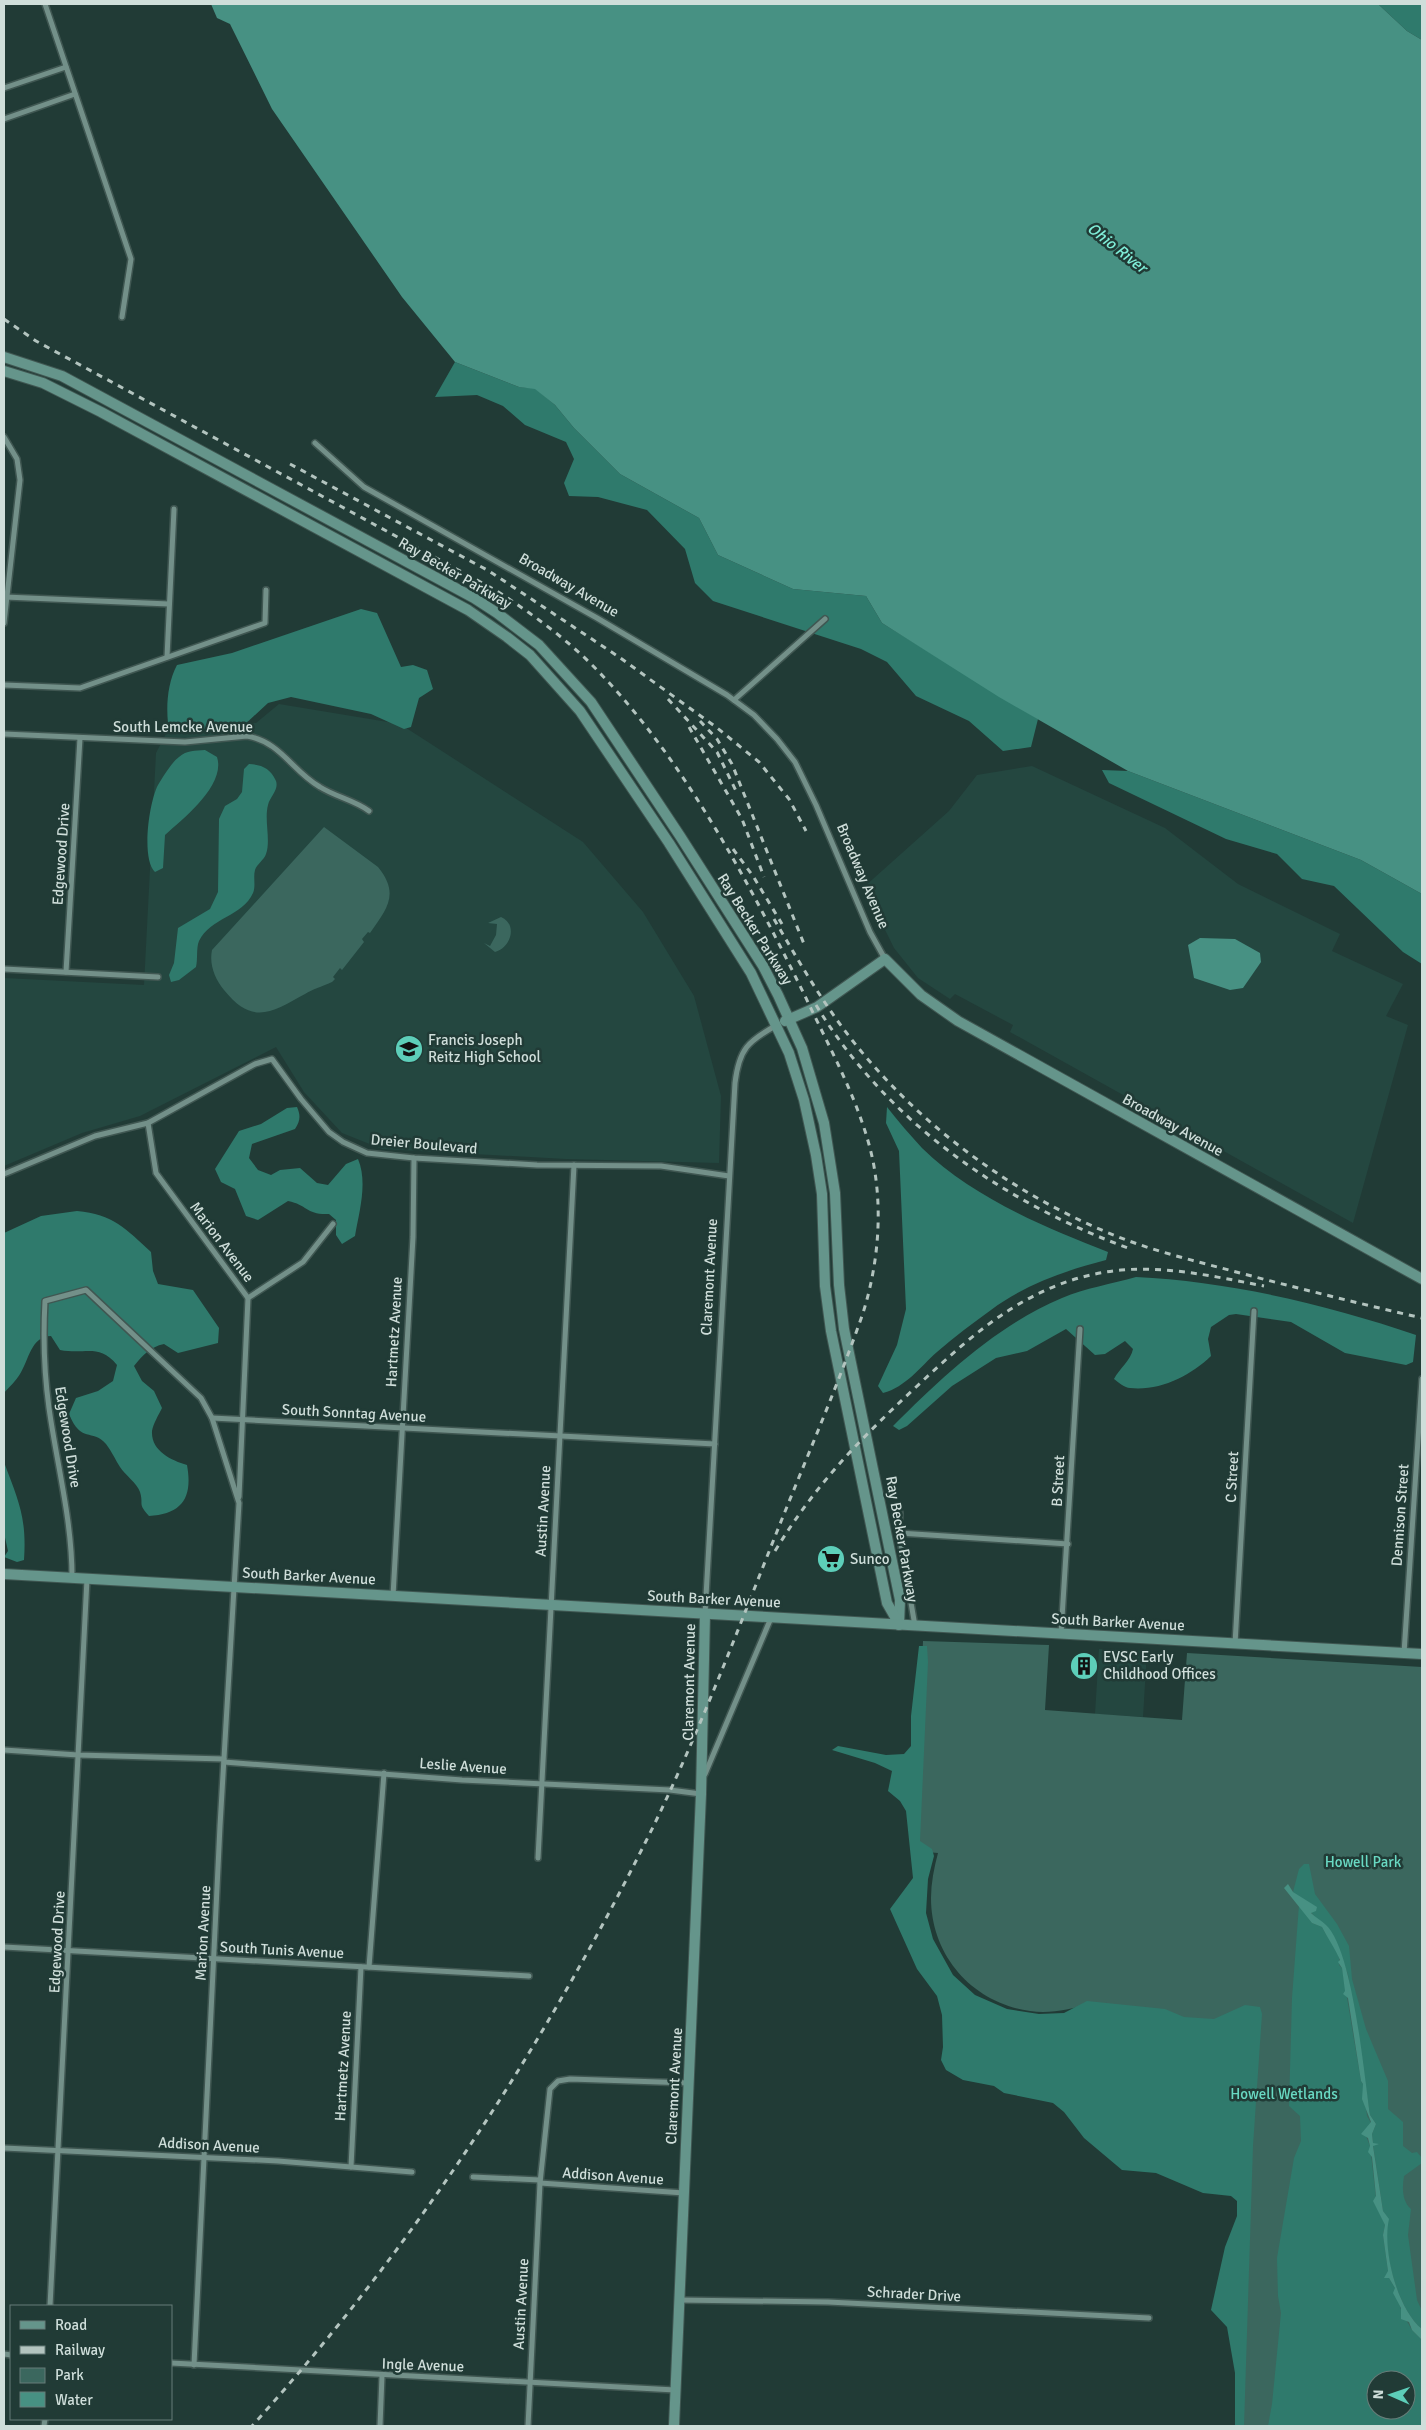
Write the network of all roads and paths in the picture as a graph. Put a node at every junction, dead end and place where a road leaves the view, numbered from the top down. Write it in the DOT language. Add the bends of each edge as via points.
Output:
graph roads {
  1 [pos="45,4"];
  2 [pos="66,67"];
  3 [pos="4,88"];
  4 [pos="75,94"];
  5 [pos="4,119"];
  6 [pos="122,317"];
  7 [pos="4,357"];
  8 [pos="4,371"];
  9 [pos="4,437"];
  10 [pos="315,443"];
  11 [pos="174,509"];
  12 [pos="266,590"];
  13 [pos="5,597"];
  14 [pos="170,604"];
  15 [pos="825,619"];
  16 [pos="4,623"];
  17 [pos="167,657"];
  18 [pos="4,685"];
  19 [pos="734,700"];
  20 [pos="4,734"];
  21 [pos="80,738"];
  22 [pos="369,811"];
  23 [pos="885,959"];
  24 [pos="4,969"];
  25 [pos="66,972"];
  26 [pos="158,977"];
  27 [pos="790,1019"];
  28 [pos="777,1025"];
  29 [pos="148,1123"];
  30 [pos="414,1158"];
  31 [pos="574,1166"];
  32 [pos="4,1174"];
  33 [pos="729,1176"];
  34 [pos="333,1224"];
  35 [pos="1388,1260"];
  36 [pos="1422,1274"];
  37 [pos="1422,1279"];
  38 [pos="248,1298"];
  39 [pos="1254,1311"];
  40 [pos="1080,1329"];
  41 [pos="1422,1379"];
  42 [pos="212,1418"];
  43 [pos="242,1420"];
  44 [pos="402,1428"];
  45 [pos="560,1437"];
  46 [pos="715,1444"];
  47 [pos="239,1502"];
  48 [pos="900,1512"];
  49 [pos="899,1533"];
  50 [pos="1068,1544"];
  51 [pos="4,1574"];
  52 [pos="72,1578"];
  53 [pos="87,1579"];
  54 [pos="234,1587"];
  55 [pos="393,1596"];
  56 [pos="550,1605"];
  57 [pos="705,1614"];
  58 [pos="771,1618"];
  59 [pos="899,1625"];
  60 [pos="915,1626"];
  61 [pos="1062,1634"];
  62 [pos="1234,1644"];
  63 [pos="1404,1653"];
  64 [pos="1422,1654"];
  65 [pos="4,1750"];
  66 [pos="78,1755"];
  67 [pos="224,1760"];
  68 [pos="384,1773"];
  69 [pos="702,1781"];
  70 [pos="541,1783"];
  71 [pos="701,1794"];
  72 [pos="538,1858"];
  73 [pos="4,1947"];
  74 [pos="69,1950"];
  75 [pos="214,1960"];
  76 [pos="360,1967"];
  77 [pos="369,1967"];
  78 [pos="529,1976"];
  79 [pos="689,2083"];
  80 [pos="4,2148"];
  81 [pos="58,2152"];
  82 [pos="205,2158"];
  83 [pos="351,2167"];
  84 [pos="412,2172"];
  85 [pos="473,2177"];
  86 [pos="540,2181"];
  87 [pos="684,2193"];
  88 [pos="679,2300"];
  89 [pos="50,2305"];
  90 [pos="1149,2318"];
  91 [pos="172,2363"];
  92 [pos="194,2365"];
  93 [pos="382,2376"];
  94 [pos="530,2382"];
  95 [pos="675,2390"];
  96 [pos="380,2426"];
  97 [pos="528,2426"];
  98 [pos="674,2426"];
  1 -- 2 [label="street"];
  2 -- 3 [label="street"];
  2 -- 4 [label="street"];
  4 -- 5 [label="street"];
  4 -- 6 [label="street" via="131,259"];
  7 -- 27 [label="main road, Ray Becker Parkway" via="49,370 125,410 474,598 539,645 572,679 610,730 763,966"];
  8 -- 28 [label="main road, Ray Becker Parkway" via="44,383 468,610 530,656 562,688 599,737 751,973"];
  9 -- 13 [label="street" via="17,459 20,480"];
  10 -- 19 [label="street, Broadway Avenue" via="364,487 597,618"];
  11 -- 14 [label="street"];
  12 -- 17 [label="street" via="265,623"];
  13 -- 14 [label="street"];
  13 -- 16 [label="street"];
  14 -- 17 [label="street"];
  15 -- 19 [label="street"];
  17 -- 18 [label="street" via="80,688"];
  19 -- 23 [label="street, Broadway Avenue" via="763,724 795,762"];
  20 -- 21 [label="street, South Lemcke Avenue"];
  21 -- 22 [label="street, South Lemcke Avenue" via="185,742 247,736 256,738 281,752 313,783"];
  21 -- 25 [label="street, Edgewood Drive"];
  23 -- 27 [label="main road, Claremont Avenue" via="817,1007"];
  23 -- 35 [label="main road, Broadway Avenue" via="921,995 958,1021"];
  24 -- 25 [label="street"];
  25 -- 26 [label="street"];
  27 -- 28 [label="main road, Claremont Avenue"];
  27 -- 59 [label="main road, Ray Becker Parkway" via="811,1073 830,1153 844,1329 900,1600"];
  28 -- 33 [label="street, Claremont Avenue" via="748,1044 737,1063"];
  28 -- 59 [label="main road, Ray Becker Parkway" via="798,1077 810,1126 822,1194 825,1286 833,1345 887,1603"];
  29 -- 30 [label="street, Dreier Boulevard" via="256,1064 272,1059 316,1118 343,1142 367,1153"];
  29 -- 32 [label="street, Dreier Boulevard" via="95,1136"];
  29 -- 38 [label="street, Marion Avenue" via="156,1173"];
  30 -- 31 [label="street, Dreier Boulevard"];
  30 -- 44 [label="street, Hartmetz Avenue"];
  31 -- 33 [label="street, Dreier Boulevard" via="661,1166"];
  31 -- 45 [label="street, Austin Avenue"];
  33 -- 46 [label="street, Claremont Avenue"];
  34 -- 38 [label="street" via="303,1262"];
  35 -- 36 [label="street"];
  35 -- 37 [label="main road, Broadway Avenue"];
  38 -- 43 [label="street, Marion Avenue"];
  39 -- 62 [label="street, C Street"];
  40 -- 50 [label="street, B Street"];
  41 -- 63 [label="street, Dennison Street"];
  42 -- 43 [label="street, South Sonntag Avenue"];
  42 -- 47 [label="street, Marion Avenue"];
  42 -- 52 [label="street, Edgewood Drive" via="191,1386 86,1290 45,1301 45,1368 67,1509"];
  43 -- 44 [label="street, South Sonntag Avenue"];
  43 -- 47 [label="street, Marion Avenue"];
  44 -- 45 [label="street, South Sonntag Avenue"];
  44 -- 55 [label="street, Hartmetz Avenue"];
  45 -- 46 [label="street, South Sonntag Avenue"];
  45 -- 56 [label="street, Austin Avenue"];
  46 -- 57 [label="street, Claremont Avenue"];
  47 -- 54 [label="street, Marion Avenue"];
  48 -- 49 [label="street"];
  49 -- 50 [label="street"];
  49 -- 60 [label="street"];
  50 -- 61 [label="street, B Street"];
  51 -- 52 [label="main road, South Barker Avenue"];
  52 -- 53 [label="main road, South Barker Avenue"];
  53 -- 54 [label="main road, South Barker Avenue"];
  53 -- 66 [label="street, Edgewood Drive"];
  54 -- 55 [label="main road, South Barker Avenue"];
  54 -- 67 [label="street, Marion Avenue"];
  55 -- 56 [label="main road, South Barker Avenue"];
  56 -- 57 [label="main road, South Barker Avenue"];
  56 -- 70 [label="street, Austin Avenue"];
  57 -- 58 [label="main road, South Barker Avenue"];
  57 -- 69 [label="main road, Claremont Avenue"];
  58 -- 59 [label="main road, South Barker Avenue"];
  58 -- 69 [label="street"];
  59 -- 60 [label="main road, South Barker Avenue"];
  60 -- 61 [label="main road, South Barker Avenue"];
  61 -- 62 [label="main road, South Barker Avenue"];
  62 -- 63 [label="main road, South Barker Avenue"];
  63 -- 64 [label="main road, South Barker Avenue"];
  65 -- 66 [label="street, Leslie Avenue"];
  66 -- 67 [label="street, Leslie Avenue"];
  66 -- 74 [label="street, Edgewood Drive"];
  67 -- 68 [label="street, Leslie Avenue"];
  67 -- 75 [label="street, Marion Avenue"];
  68 -- 70 [label="street, Leslie Avenue"];
  68 -- 77 [label="street"];
  69 -- 71 [label="main road, Claremont Avenue"];
  70 -- 71 [label="street, Leslie Avenue"];
  70 -- 72 [label="street, Austin Avenue"];
  71 -- 79 [label="main road, Claremont Avenue"];
  73 -- 74 [label="street, South Tunis Avenue"];
  74 -- 75 [label="street, South Tunis Avenue"];
  74 -- 81 [label="street, Edgewood Drive"];
  75 -- 76 [label="street, South Tunis Avenue"];
  75 -- 82 [label="street, Marion Avenue"];
  76 -- 77 [label="street, South Tunis Avenue"];
  76 -- 83 [label="street, Hartmetz Avenue"];
  77 -- 78 [label="street, South Tunis Avenue"];
  79 -- 86 [label="street, Austin Avenue" via="570,2079 554,2084 548,2097"];
  79 -- 87 [label="main road, Claremont Avenue"];
  80 -- 81 [label="street, Addison Avenue"];
  81 -- 82 [label="street, Addison Avenue"];
  81 -- 89 [label="street, Edgewood Drive"];
  82 -- 83 [label="street, Addison Avenue"];
  82 -- 92 [label="street, Marion Avenue"];
  83 -- 84 [label="street, Addison Avenue"];
  85 -- 86 [label="street, Addison Avenue"];
  86 -- 87 [label="street, Addison Avenue"];
  86 -- 94 [label="street, Austin Avenue"];
  87 -- 88 [label="main road, Claremont Avenue"];
  88 -- 90 [label="street, Schrader Drive" via="828,2302"];
  88 -- 95 [label="main road, Claremont Avenue"];
  91 -- 92 [label="street, Ingle Avenue"];
  92 -- 93 [label="street, Ingle Avenue"];
  93 -- 94 [label="street, Ingle Avenue"];
  93 -- 96 [label="street"];
  94 -- 95 [label="street, Ingle Avenue"];
  94 -- 97 [label="street, Austin Avenue"];
  95 -- 98 [label="main road, Claremont Avenue"];
}
